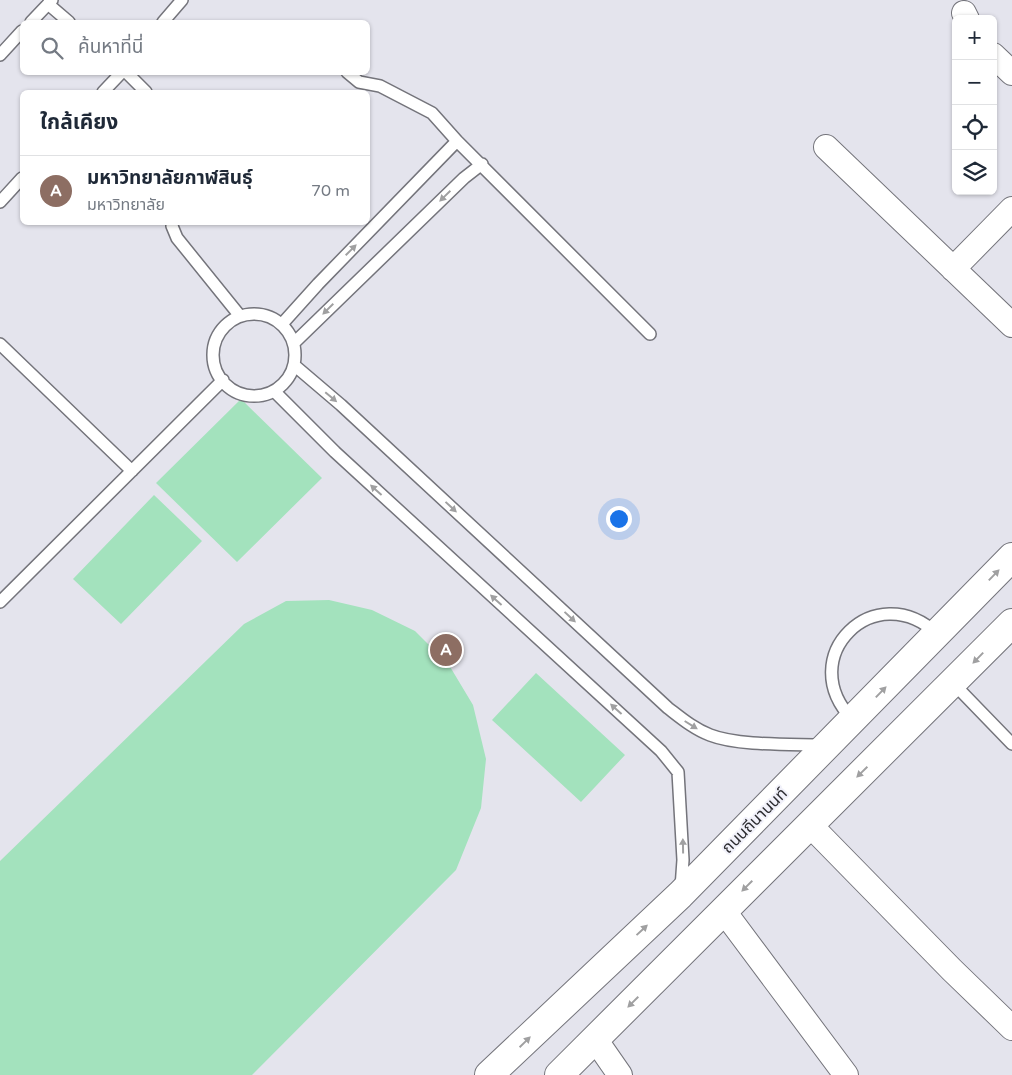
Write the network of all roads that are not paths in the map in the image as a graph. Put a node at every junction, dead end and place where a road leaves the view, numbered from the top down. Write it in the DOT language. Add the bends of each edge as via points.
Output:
graph roads {
  1 [pos="182,0"];
  2 [pos="50,2"];
  3 [pos="33,20"];
  4 [pos="67,20"];
  5 [pos="165,20"];
  6 [pos="20,33"];
  7 [pos="0,55"];
  8 [pos="997,59"];
  9 [pos="1012,73"];
  10 [pos="119,75"];
  11 [pos="129,75"];
  12 [pos="351,75"];
  13 [pos="105,90"];
  14 [pos="144,90"];
  15 [pos="457,141"];
  16 [pos="826,147"];
  17 [pos="482,164"];
  18 [pos="20,180"];
  19 [pos="0,202"];
  20 [pos="1012,209"];
  21 [pos="172,225"];
  22 [pos="954,269"];
  23 [pos="240,316"];
  24 [pos="282,324"];
  25 [pos="1012,325"];
  26 [pos="650,334"];
  27 [pos="294,343"];
  28 [pos="0,344"];
  29 [pos="294,365"];
  30 [pos="222,380"];
  31 [pos="274,390"];
  32 [pos="132,471"];
  33 [pos="1012,557"];
  34 [pos="0,602"];
  35 [pos="1012,623"];
  36 [pos="937,634"];
  37 [pos="953,683"];
  38 [pos="853,720"];
  39 [pos="1012,744"];
  40 [pos="829,746"];
  41 [pos="809,824"];
  42 [pos="680,895"];
  43 [pos="723,910"];
  44 [pos="1012,1028"];
  45 [pos="595,1039"];
  46 [pos="489,1075"];
  47 [pos="559,1075"];
  48 [pos="620,1075"];
  49 [pos="846,1075"];
  1 -- 5 [label="lane"];
  2 -- 3 [label="lane"];
  2 -- 4 [label="lane"];
  6 -- 7 [label="lane"];
  8 -- 9 [label="street"];
  10 -- 13 [label="lane"];
  11 -- 14 [label="lane"];
  12 -- 15 [label="lane" via="359,82 380,86 432,113"];
  15 -- 17 [label="lane"];
  24 -- 15 [label="lane, one-way"];
  16 -- 22 [label="street"];
  17 -- 26 [label="lane"];
  17 -- 27 [label="lane, one-way"];
  18 -- 19 [label="lane"];
  20 -- 22 [label="street"];
  21 -- 23 [label="lane" via="177,238"];
  22 -- 25 [label="street"];
  23 -- 24 [label="lane" via="262,314"];
  23 -- 30 [label="lane" via="222,329 215,344 213,360"];
  24 -- 27 [label="lane"];
  27 -- 29 [label="lane"];
  28 -- 32 [label="lane"];
  29 -- 31 [label="lane" via="286,380"];
  29 -- 40 [label="lane, one-way" via="689,724 710,736 733,740"];
  30 -- 31 [label="lane" via="241,393 263,394"];
  30 -- 32 [label="lane"];
  42 -- 31 [label="lane, one-way" via="683,860 678,772 661,751 334,452"];
  32 -- 34 [label="lane"];
  36 -- 33 [label="main road, ถนนถีนานนท์, one-way"];
  35 -- 37 [label="main road, one-way"];
  38 -- 36 [label="main road, ถนนถีนานนท์, one-way"];
  36 -- 38 [label="lane" via="914,618 886,613 859,622 848,632 833,656 831,677 836,698"];
  37 -- 39 [label="lane"];
  37 -- 41 [label="main road, one-way"];
  38 -- 40 [label="main road, ถนนถีนานนท์"];
  40 -- 42 [label="main road, ถนนถีนานนท์"];
  41 -- 43 [label="main road, one-way"];
  41 -- 44 [label="street"];
  46 -- 42 [label="main road, ถนนถีนานนท์, one-way"];
  43 -- 45 [label="main road, one-way"];
  43 -- 49 [label="street"];
  45 -- 47 [label="main road"];
  45 -- 48 [label="street"];
}
